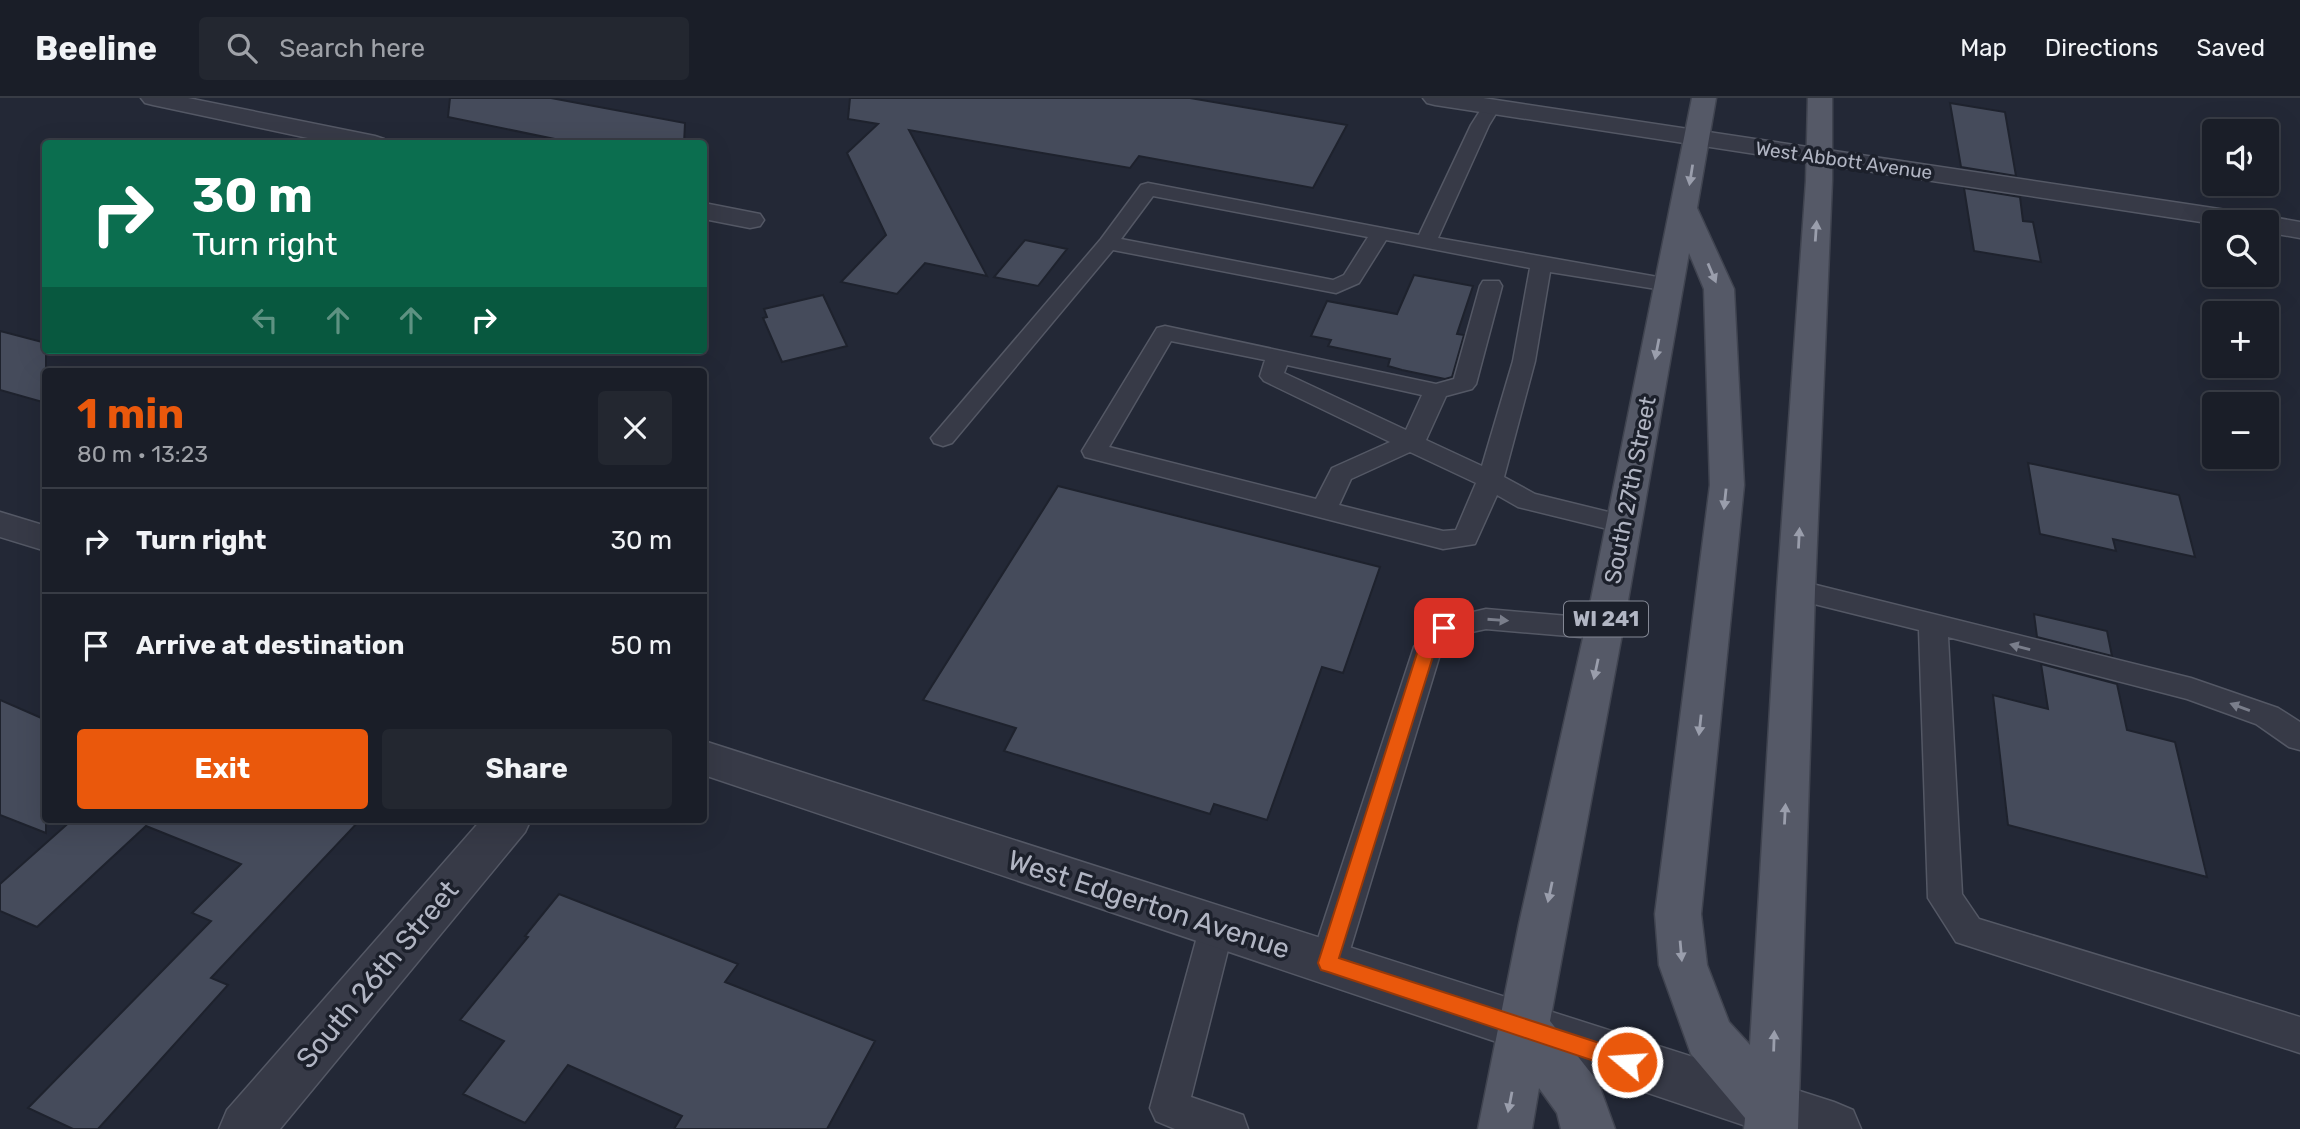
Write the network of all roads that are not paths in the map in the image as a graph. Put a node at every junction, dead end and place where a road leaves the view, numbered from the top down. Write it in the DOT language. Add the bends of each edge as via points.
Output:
graph roads {
  1 [pos="152,98"];
  2 [pos="1436,98"];
  3 [pos="1704,98"];
  4 [pos="1820,98"];
  5 [pos="1491,107"];
  6 [pos="1697,139"];
  7 [pos="356,140"];
  8 [pos="1819,156"];
  9 [pos="1685,211"];
  10 [pos="707,212"];
  11 [pos="2202,214"];
  12 [pos="750,220"];
  13 [pos="2279,227"];
  14 [pos="2300,230"];
  15 [pos="1381,233"];
  16 [pos="1426,242"];
  17 [pos="1108,243"];
  18 [pos="1542,264"];
  19 [pos="1669,285"];
  20 [pos="1491,286"];
  21 [pos="1278,356"];
  22 [pos="1436,391"];
  23 [pos="943,438"];
  24 [pos="1413,442"];
  25 [pos="1490,480"];
  26 [pos="1323,510"];
  27 [pos="0,524"];
  28 [pos="1624,524"];
  29 [pos="42,538"];
  30 [pos="1796,590"];
  31 [pos="1934,623"];
  32 [pos="1604,629"];
  33 [pos="2300,738"];
  34 [pos="707,759"];
  35 [pos="506,823"];
  36 [pos="1217,926"];
  37 [pos="1328,963"];
  38 [pos="1524,1028"];
  39 [pos="2300,1035"];
  40 [pos="1772,1119"];
  41 [pos="246,1129"];
  42 [pos="1229,1129"];
  43 [pos="1505,1129"];
  44 [pos="1588,1129"];
  45 [pos="1834,1129"];
  1 -- 7 [label="street"];
  2 -- 5 [label="street, West Abbott Avenue"];
  3 -- 6 [label="main road, South 27th Street / WI 241"];
  4 -- 8 [label="main road"];
  5 -- 6 [label="street, West Abbott Avenue"];
  5 -- 16 [label="lane"];
  6 -- 8 [label="street, West Abbott Avenue"];
  6 -- 9 [label="main road, South 27th Street / WI 241, one-way"];
  8 -- 11 [label="street, West Abbott Avenue"];
  30 -- 8 [label="main road, one-way"];
  9 -- 19 [label="main road, South 27th Street / WI 241"];
  9 -- 40 [label="main road, one-way" via="1719,289 1727,485 1678,914 1683,965 1709,1037"];
  10 -- 12 [label="street"];
  13 -- 14 [label="street"];
  15 -- 16 [label="lane"];
  15 -- 17 [label="lane" via="1148,189"];
  15 -- 17 [label="lane" via="1352,279 1336,287"];
  16 -- 18 [label="lane"];
  17 -- 23 [label="lane"];
  18 -- 19 [label="lane"];
  18 -- 25 [label="lane" via="1524,361"];
  19 -- 28 [label="main road, South 27th Street / WI 241, one-way"];
  20 -- 22 [label="lane" via="1464,384"];
  21 -- 22 [label="lane"];
  21 -- 24 [label="lane" via="1272,376"];
  21 -- 26 [label="lane" via="1165,333 1094,451"];
  22 -- 24 [label="lane"];
  24 -- 25 [label="lane"];
  24 -- 26 [label="lane" via="1340,474"];
  25 -- 26 [label="lane" via="1466,538 1443,541"];
  25 -- 28 [label="lane" via="1527,501"];
  27 -- 29 [label="street"];
  28 -- 32 [label="main road, South 27th Street / WI 241"];
  30 -- 31 [label="lane"];
  40 -- 30 [label="main road, one-way"];
  33 -- 31 [label="lane, one-way" via="2267,716 2191,689"];
  31 -- 39 [label="lane" via="1945,898 1968,931"];
  37 -- 32 [label="lane, one-way" via="1427,647 1444,628 1486,619"];
  32 -- 38 [label="main road, South 27th Street / WI 241, one-way"];
  34 -- 36 [label="street, West Edgerton Avenue"];
  35 -- 41 [label="street, South 26th Street"];
  36 -- 37 [label="street, West Edgerton Avenue"];
  36 -- 42 [label="lane" via="1169,1108"];
  37 -- 38 [label="street, West Edgerton Avenue"];
  38 -- 40 [label="street, West Edgerton Avenue"];
  38 -- 43 [label="main road, South 27th Street / WI 241, one-way"];
  38 -- 44 [label="main road" via="1580,1100"];
  40 -- 45 [label="street, West Edgerton Avenue"];
}
